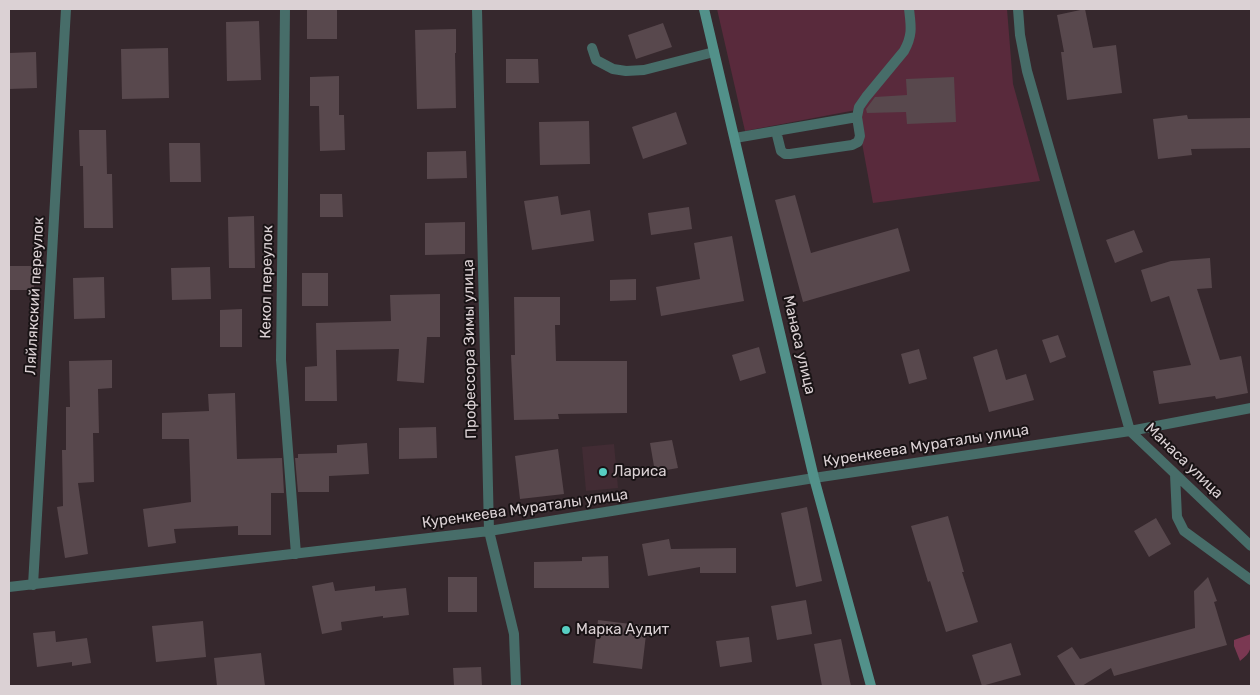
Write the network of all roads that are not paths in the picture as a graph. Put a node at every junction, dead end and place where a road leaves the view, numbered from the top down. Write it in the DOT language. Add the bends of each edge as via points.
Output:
graph roads {
  1 [pos="66,9"];
  2 [pos="285,9"];
  3 [pos="476,9"];
  4 [pos="704,9"];
  5 [pos="909,9"];
  6 [pos="1018,9"];
  7 [pos="592,48"];
  8 [pos="714,52"];
  9 [pos="857,117"];
  10 [pos="776,131"];
  11 [pos="735,138"];
  12 [pos="1251,408"];
  13 [pos="1130,430"];
  14 [pos="1175,474"];
  15 [pos="814,478"];
  16 [pos="489,531"];
  17 [pos="1251,546"];
  18 [pos="296,554"];
  19 [pos="1251,580"];
  20 [pos="33,585"];
  21 [pos="9,587"];
  22 [pos="516,686"];
  23 [pos="870,686"];
  1 -- 20 [label="street, Ляйлякский переулок"];
  2 -- 18 [label="street, Кекол переулок" via="281,360"];
  3 -- 16 [label="street, Профессора Зимы улица"];
  4 -- 8 [label="street, Манаса улица"];
  5 -- 9 [label="street" via="909,43 866,97"];
  6 -- 13 [label="street, Манаса улица" via="1027,71"];
  7 -- 8 [label="street" via="596,60 613,69 626,71 644,70"];
  8 -- 11 [label="street, Манаса улица"];
  9 -- 10 [label="street"];
  9 -- 10 [label="street" via="860,136 858,142 852,144 785,154 781,151"];
  10 -- 11 [label="street"];
  11 -- 15 [label="street, Манаса улица"];
  12 -- 13 [label="street, Куренкеева Мураталы улица"];
  13 -- 14 [label="street, Манаса улица"];
  13 -- 15 [label="street, Куренкеева Мураталы улица"];
  14 -- 17 [label="street, Манаса улица"];
  14 -- 19 [label="street" via="1177,517 1184,531"];
  15 -- 16 [label="street, Куренкеева Мураталы улица"];
  15 -- 23 [label="street, Манаса улица"];
  16 -- 18 [label="street, Куренкеева Мураталы улица"];
  16 -- 22 [label="street, Профессора Зимы улица" via="514,634"];
  18 -- 20 [label="street, Куренкеева Мураталы улица"];
  20 -- 21 [label="street, Куренкеева Мураталы улица"];
}
